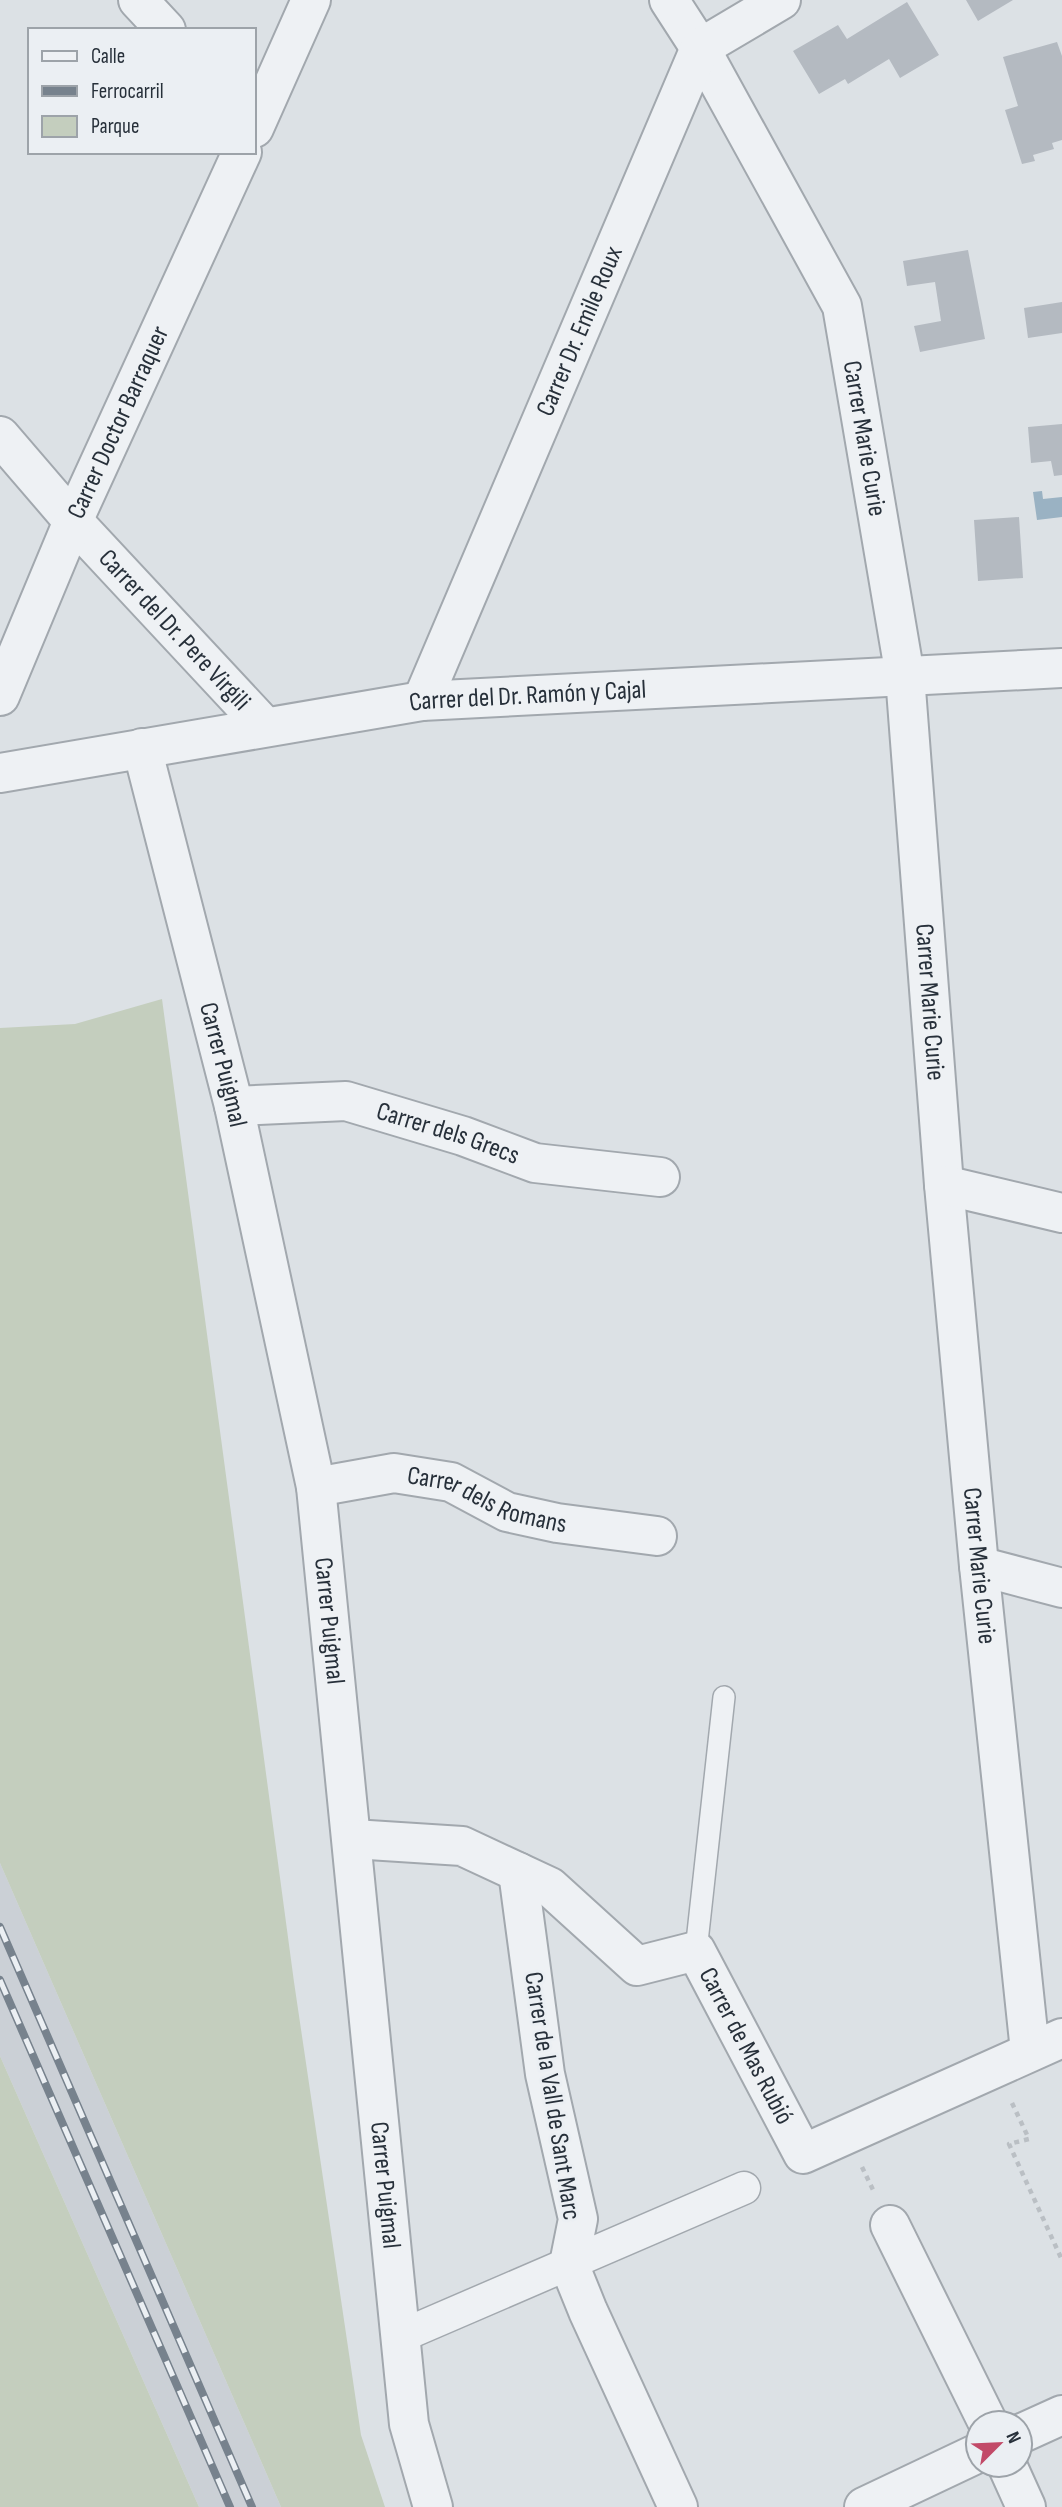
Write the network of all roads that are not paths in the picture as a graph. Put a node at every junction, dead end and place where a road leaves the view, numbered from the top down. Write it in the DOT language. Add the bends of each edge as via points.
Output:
graph roads {
  1 [pos="138,0"];
  2 [pos="312,0"];
  3 [pos="669,0"];
  4 [pos="781,0"];
  5 [pos="164,28"];
  6 [pos="700,48"];
  7 [pos="256,121"];
  8 [pos="241,154"];
  9 [pos="0,436"];
  10 [pos="72,521"];
  11 [pos="1062,668"];
  12 [pos="905,676"];
  13 [pos="0,696"];
  14 [pos="422,701"];
  15 [pos="265,727"];
  16 [pos="142,748"];
  17 [pos="0,773"];
  18 [pos="234,1106"];
  19 [pos="660,1177"];
  20 [pos="944,1185"];
  21 [pos="1062,1213"];
  22 [pos="316,1487"];
  23 [pos="657,1536"];
  24 [pos="979,1566"];
  25 [pos="1062,1588"];
  26 [pos="724,1697"];
  27 [pos="353,1839"];
  28 [pos="518,1872"];
  29 [pos="696,1951"];
  30 [pos="1046,2044"];
  31 [pos="744,2188"];
  32 [pos="890,2225"];
  33 [pos="569,2264"];
  34 [pos="401,2336"];
  35 [pos="981,2409"];
  36 [pos="1062,2415"];
  37 [pos="1034,2428"];
  38 [pos="964,2460"];
  39 [pos="1013,2479"];
  40 [pos="433,2507"];
  41 [pos="678,2507"];
  42 [pos="864,2507"];
  43 [pos="1026,2507"];
  1 -- 5 [label="street"];
  2 -- 7 [label="street, Carrer Doctor Barraquer"];
  3 -- 6 [label="street, Carrer Marie Curie"];
  4 -- 6 [label="street"];
  6 -- 12 [label="street, Carrer Marie Curie" via="842,306"];
  6 -- 14 [label="street, Carrer Dr. Emile Roux"];
  8 -- 10 [label="street, Carrer Doctor Barraquer"];
  9 -- 10 [label="street, Carrer del Dr. Pere Virgili"];
  10 -- 13 [label="street, Carrer Doctor Barraquer"];
  10 -- 15 [label="street, Carrer del Dr. Pere Virgili"];
  11 -- 12 [label="street, Carrer del Dr. Ramón y Cajal"];
  12 -- 14 [label="street, Carrer del Dr. Ramón y Cajal"];
  12 -- 20 [label="street, Carrer Marie Curie"];
  14 -- 15 [label="street, Carrer del Dr. Ramón y Cajal"];
  15 -- 16 [label="street, Carrer del Dr. Ramón y Cajal"];
  16 -- 17 [label="street, Carrer del Dr. Ramón y Cajal"];
  16 -- 18 [label="street, Carrer Puigmal"];
  18 -- 19 [label="street, Carrer dels Grecs" via="346,1101 535,1163"];
  18 -- 22 [label="street, Carrer Puigmal"];
  20 -- 21 [label="street"];
  20 -- 24 [label="street, Carrer Marie Curie"];
  22 -- 23 [label="street, Carrer dels Romans" via="394,1473 451,1482 507,1512"];
  22 -- 27 [label="street, Carrer Puigmal"];
  24 -- 25 [label="street"];
  24 -- 30 [label="street, Carrer Marie Curie"];
  26 -- 29 [label="lane"];
  27 -- 28 [label="street, Carrer de Mas Rubió" via="462,1846"];
  27 -- 34 [label="street, Carrer Puigmal"];
  28 -- 29 [label="street, Carrer de Mas Rubió" via="550,1887 637,1966"];
  28 -- 33 [label="street, Carrer de la Vall de Sant Marc" via="545,2074 578,2219"];
  29 -- 30 [label="street, Carrer de Mas Rubió" via="803,2154"];
  31 -- 33 [label="street"];
  32 -- 35 [label="street"];
  33 -- 34 [label="street"];
  33 -- 41 [label="street"];
  34 -- 40 [label="street, Carrer Puigmal" via="410,2424"];
  36 -- 37 [label="street"];
  38 -- 42 [label="street"];
  39 -- 43 [label="street"];
}
